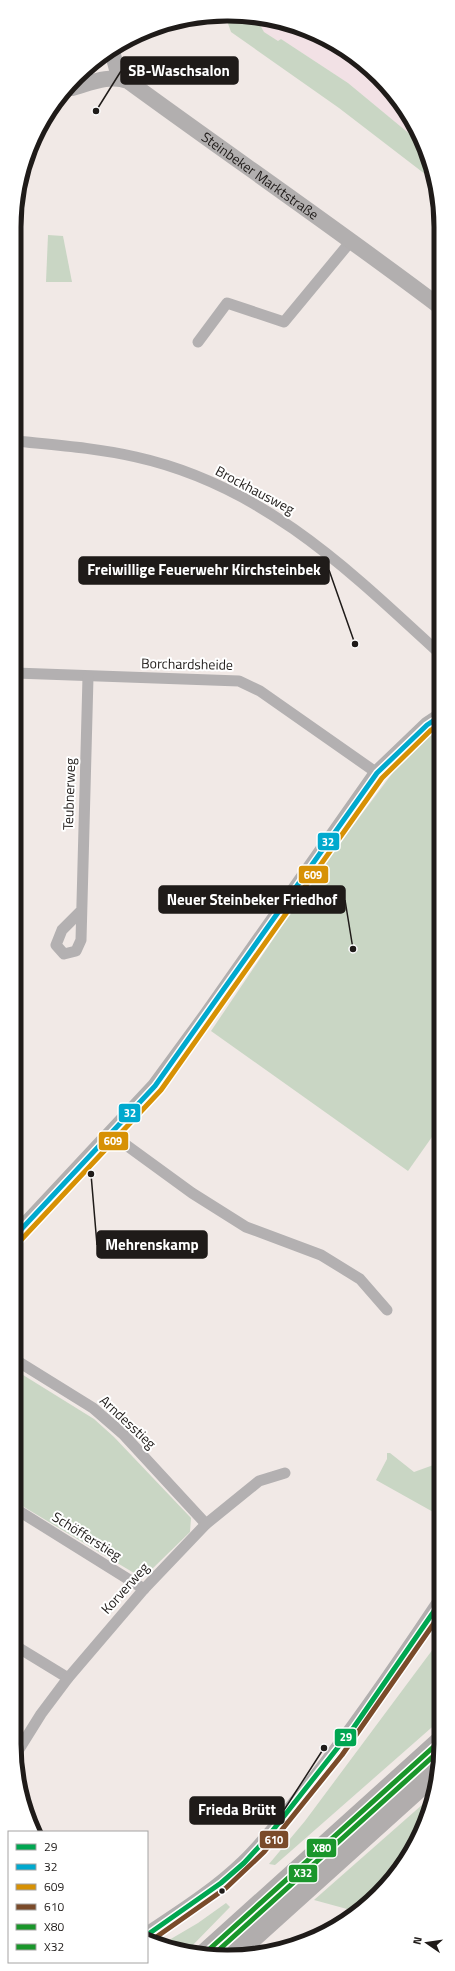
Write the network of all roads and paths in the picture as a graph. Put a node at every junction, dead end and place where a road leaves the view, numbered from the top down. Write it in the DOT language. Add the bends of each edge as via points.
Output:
graph roads {
  1 [pos="113,56"];
  2 [pos="119,77"];
  3 [pos="76,87"];
  4 [pos="351,241"];
  5 [pos="434,302"];
  6 [pos="198,342"];
  7 [pos="21,442"];
  8 [pos="434,649"];
  9 [pos="21,673"];
  10 [pos="88,677"];
  11 [pos="434,720"];
  12 [pos="376,773"];
  13 [pos="81,911"];
  14 [pos="111,1134"];
  15 [pos="21,1230"];
  16 [pos="386,1310"];
  17 [pos="21,1363"];
  18 [pos="285,1473"];
  19 [pos="21,1512"];
  20 [pos="206,1524"];
  21 [pos="144,1589"];
  22 [pos="434,1612"];
  23 [pos="21,1649"];
  24 [pos="68,1678"];
  25 [pos="21,1746"];
  26 [pos="434,1747"];
  27 [pos="431,1777"];
  28 [pos="148,1934"];
  29 [pos="209,1949"];
  30 [pos="239,1950"];
  1 -- 2 [label="street"];
  2 -- 3 [label="street"];
  2 -- 4 [label="street, Steinbeker Marktstraße"];
  4 -- 5 [label="street, Steinbeker Marktstraße"];
  4 -- 6 [label="street" via="284,322 227,303"];
  7 -- 8 [label="street, Brockhausweg" via="136,457 192,475 256,504 320,546"];
  9 -- 10 [label="street, Borchardsheide"];
  10 -- 12 [label="street, Borchardsheide" via="239,681 260,691"];
  10 -- 13 [label="street, Teubnerweg"];
  11 -- 12 [label="street"];
  12 -- 14 [label="street" via="171,1066"];
  14 -- 15 [label="street"];
  14 -- 16 [label="street" via="192,1193 246,1227 321,1255 360,1279"];
  17 -- 20 [label="street, Arndesstieg" via="93,1408 123,1434"];
  18 -- 20 [label="street, Korverweg" via="259,1481"];
  19 -- 21 [label="street, Schöfferstieg"];
  20 -- 21 [label="street, Korverweg"];
  21 -- 24 [label="street, Korverweg"];
  22 -- 28 [label="street" via="378,1696 263,1844 244,1864 211,1891"];
  23 -- 24 [label="street"];
  24 -- 25 [label="street, Korverweg"];
  26 -- 29 [label="highway"];
  27 -- 30 [label="highway"];
}
